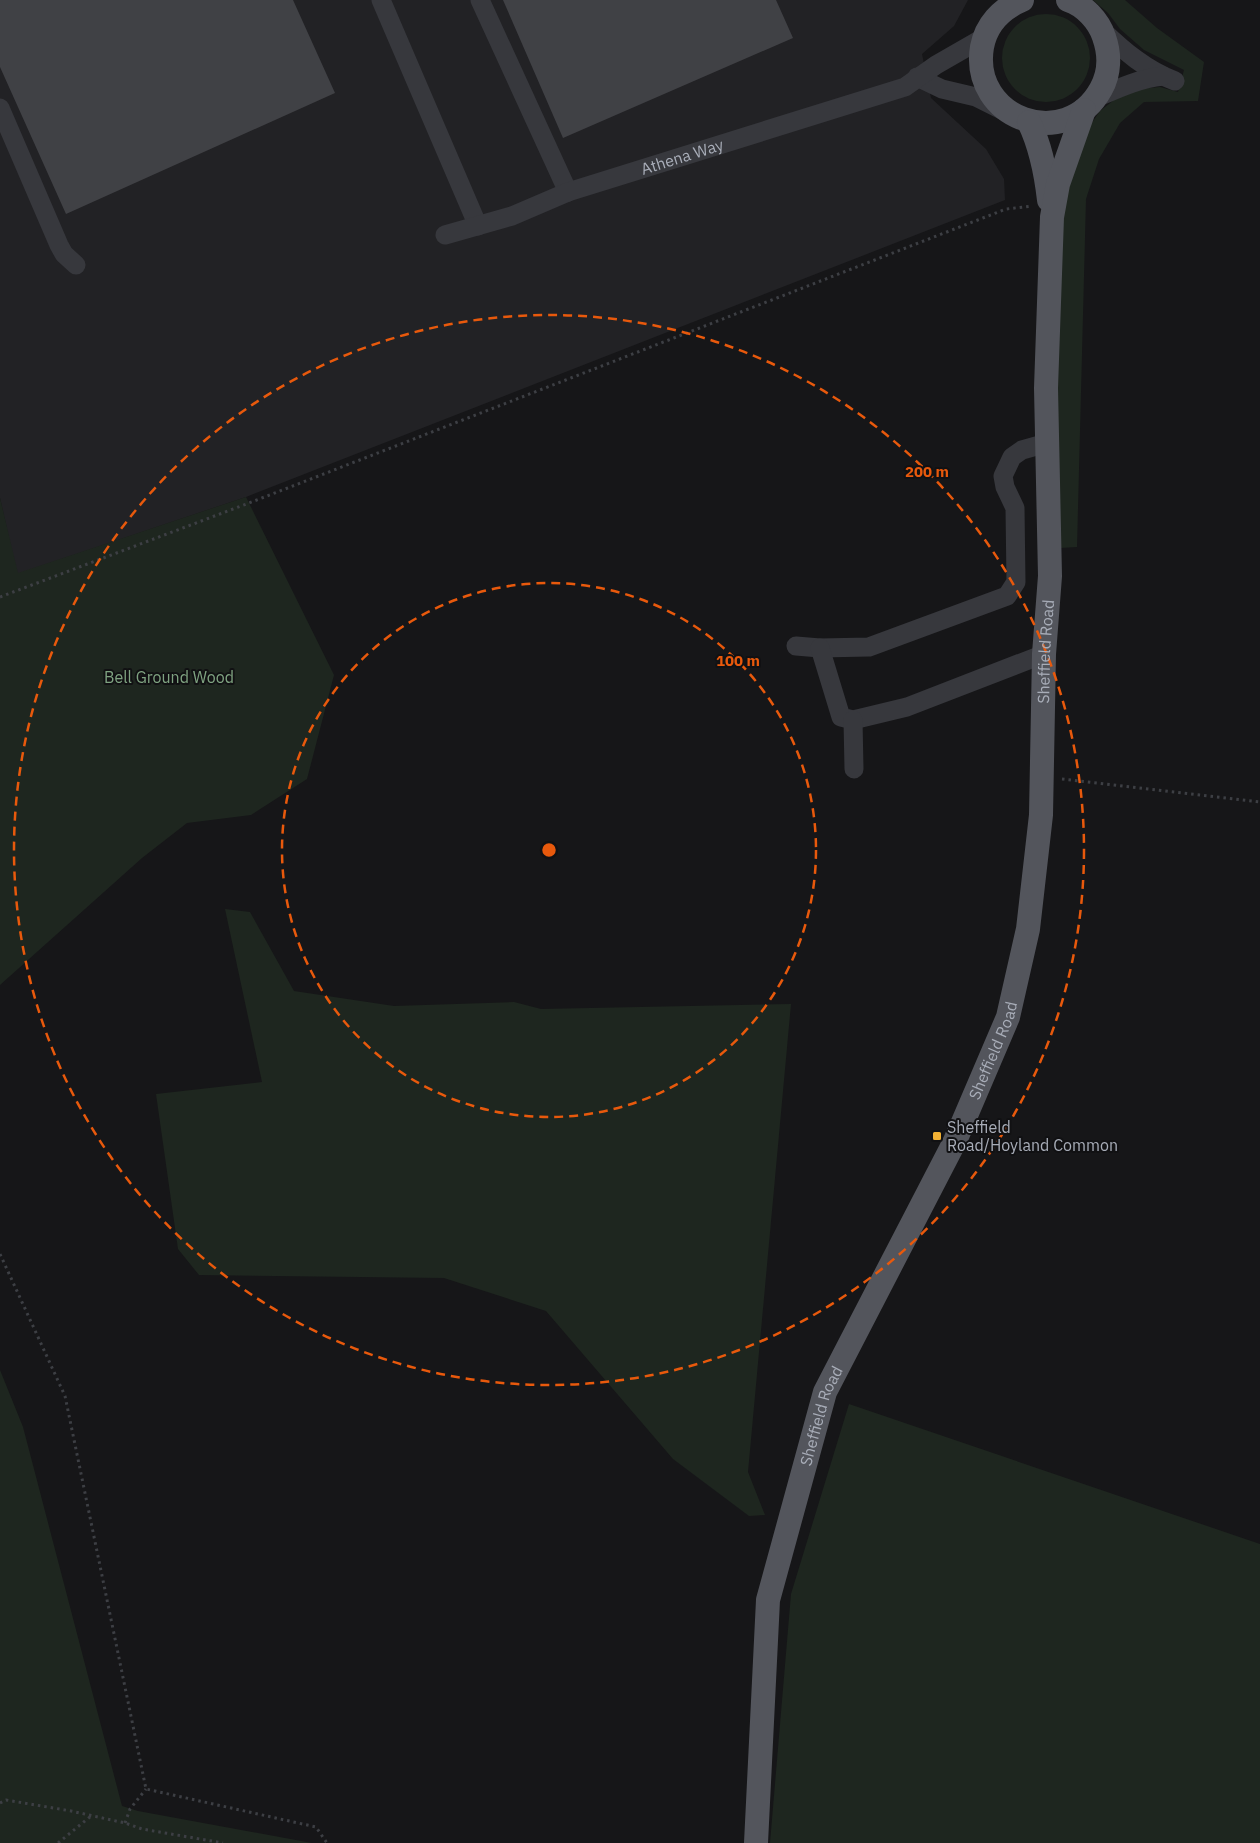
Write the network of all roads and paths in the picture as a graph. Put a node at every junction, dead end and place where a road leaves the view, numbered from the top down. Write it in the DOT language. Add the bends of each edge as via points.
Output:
graph roads {
  1 [pos="381,0"];
  2 [pos="480,0"];
  3 [pos="1022,0"];
  4 [pos="1070,0"];
  5 [pos="991,19"];
  6 [pos="1102,30"];
  7 [pos="917,77"];
  8 [pos="1090,104"];
  9 [pos="0,108"];
  10 [pos="1019,118"];
  11 [pos="568,192"];
  12 [pos="1051,211"];
  13 [pos="478,226"];
  14 [pos="446,235"];
  15 [pos="76,265"];
  16 [pos="1047,443"];
  17 [pos="0,597"];
  18 [pos="796,646"];
  19 [pos="820,648"];
  20 [pos="1044,654"];
  21 [pos="853,720"];
  22 [pos="854,769"];
  23 [pos="1042,776"];
  24 [pos="1260,802"];
  25 [pos="0,1254"];
  26 [pos="146,1789"];
  27 [pos="0,1803"];
  28 [pos="91,1816"];
  29 [pos="125,1823"];
  30 [pos="58,1843"];
  31 [pos="223,1843"];
  32 [pos="327,1843"];
  33 [pos="756,1843"];
  1 -- 13 [label="street"];
  2 -- 11 [label="street"];
  3 -- 5 [label="main road"];
  4 -- 6 [label="main road" via="1089,13"];
  5 -- 7 [label="street, Athena Way"];
  5 -- 10 [label="main road" via="980,59 984,80 994,99"];
  6 -- 8 [label="main road, Sheffield Road" via="1108,47 1109,65 1105,82"];
  6 -- 8 [label="street" via="1145,66 1169,78 1144,78"];
  7 -- 10 [label="street" via="942,89 976,97"];
  7 -- 11 [label="street, Athena Way" via="905,86"];
  8 -- 10 [label="main road" via="1068,119 1050,123"];
  8 -- 12 [label="main road, Sheffield Road" via="1058,184"];
  9 -- 15 [label="street" via="59,245"];
  10 -- 12 [label="main road, Sheffield Road" via="1038,141"];
  11 -- 13 [label="street, Athena Way" via="512,216"];
  12 -- 16 [label="main road, Sheffield Road"];
  12 -- 17 [label="path" via="1006,209"];
  13 -- 14 [label="street, Athena Way"];
  16 -- 19 [label="street" via="1022,450 1012,457 1003,476 1014,508 1016,582 1007,596 869,647"];
  16 -- 20 [label="main road, Sheffield Road" via="1050,576"];
  18 -- 19 [label="street"];
  19 -- 21 [label="street" via="841,716"];
  20 -- 21 [label="street" via="907,707"];
  20 -- 23 [label="main road, Sheffield Road"];
  21 -- 22 [label="street"];
  23 -- 24 [label="path"];
  23 -- 33 [label="main road, Sheffield Road" via="1041,815 1028,928 1008,1017 955,1141 825,1392 770,1591"];
  25 -- 26 [label="path" via="65,1396"];
  26 -- 29 [label="path" via="130,1809"];
  26 -- 32 [label="path" via="316,1827"];
  27 -- 28 [label="path" via="6,1800"];
  28 -- 29 [label="path"];
  28 -- 30 [label="path"];
  29 -- 31 [label="path"];
}
